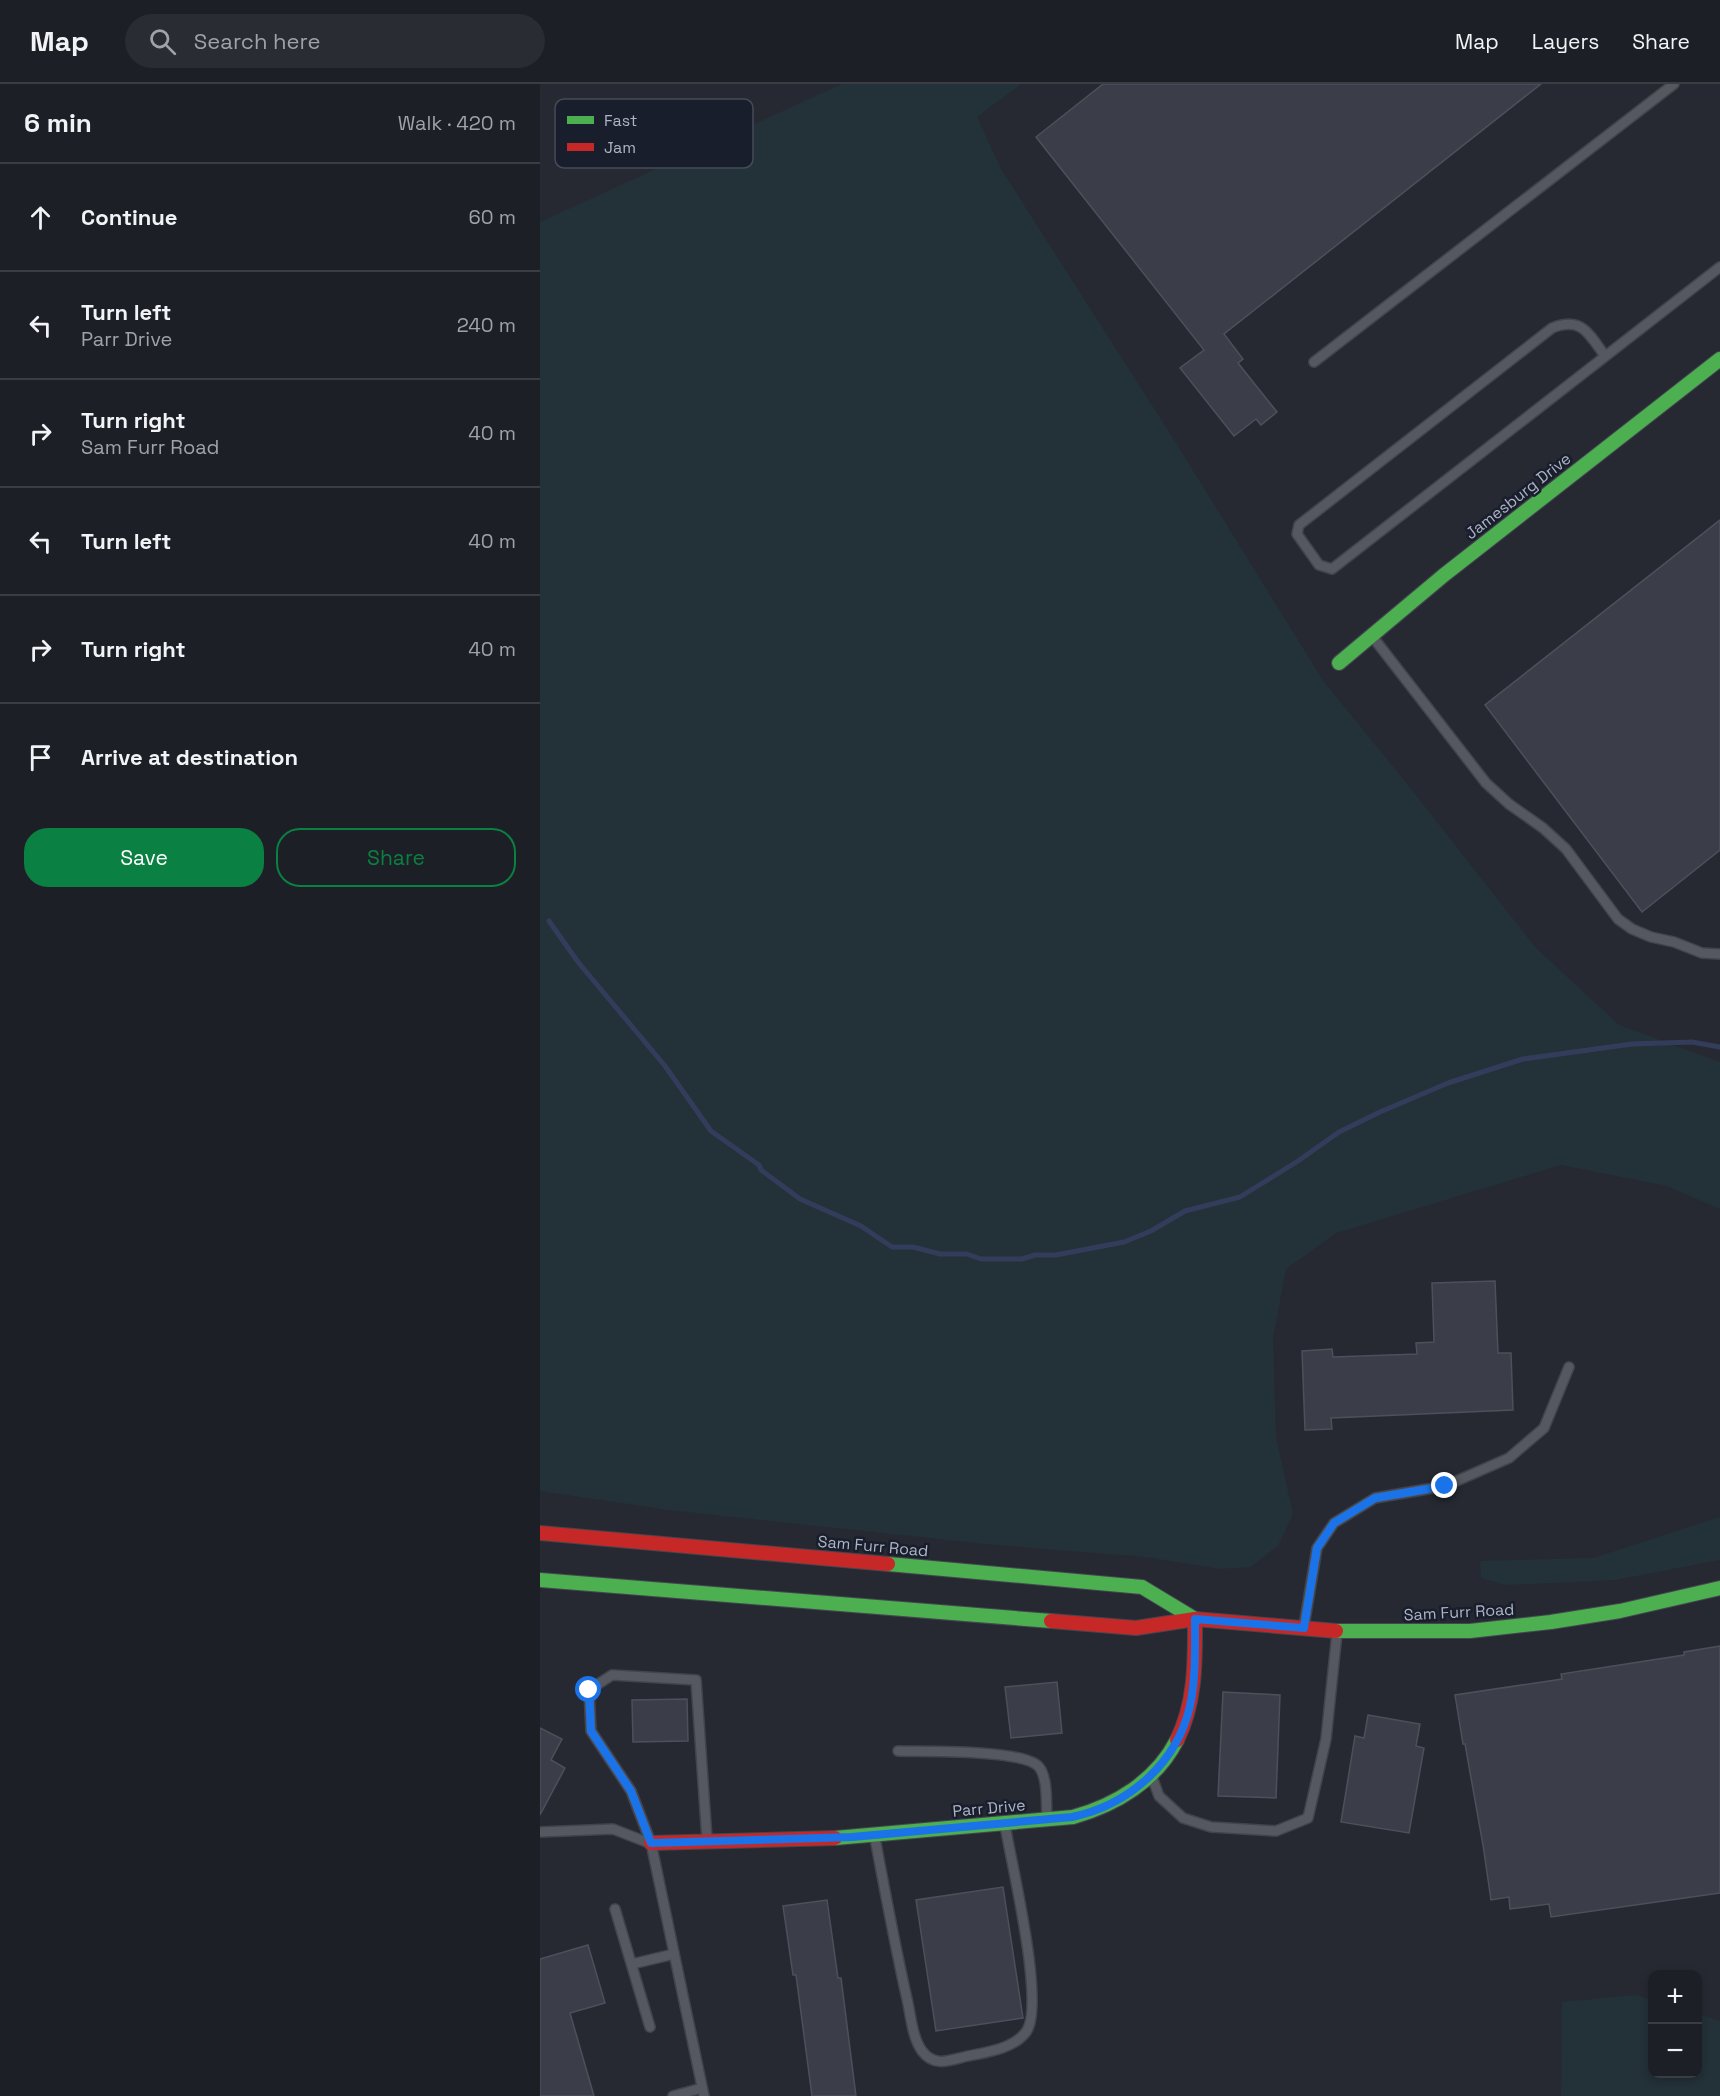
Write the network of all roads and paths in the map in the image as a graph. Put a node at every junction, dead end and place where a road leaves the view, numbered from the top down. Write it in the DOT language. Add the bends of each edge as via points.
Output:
graph roads {
  1 [pos="1674,84"];
  2 [pos="1720,267"];
  3 [pos="1605,356"];
  4 [pos="1720,359"];
  5 [pos="1314,362"];
  6 [pos="1372,636"];
  7 [pos="1339,663"];
  8 [pos="1720,954"];
  9 [pos="1569,1367"];
  10 [pos="540,1533"];
  11 [pos="540,1580"];
  12 [pos="1720,1588"];
  13 [pos="1195,1619"];
  14 [pos="1304,1628"];
  15 [pos="1337,1631"];
  16 [pos="898,1751"];
  17 [pos="1152,1775"];
  18 [pos="1047,1819"];
  19 [pos="1004,1823"];
  20 [pos="540,1832"];
  21 [pos="874,1835"];
  22 [pos="707,1842"];
  23 [pos="651,1843"];
  24 [pos="615,1909"];
  25 [pos="674,1954"];
  26 [pos="632,1964"];
  27 [pos="650,2027"];
  28 [pos="703,2092"];
  29 [pos="673,2096"];
  1 -- 5 [label="lane"];
  2 -- 3 [label="lane"];
  3 -- 3 [label="lane" via="1332,569 1319,565 1297,534 1299,525 1552,328 1575,323 1586,330"];
  4 -- 6 [label="main road, Jamesburg Drive"];
  6 -- 7 [label="main road, Jamesburg Drive"];
  6 -- 8 [label="lane" via="1486,783 1566,849 1618,920 1651,937 1702,953"];
  9 -- 14 [label="lane" via="1544,1428 1509,1458 1445,1486 1375,1498 1334,1523 1317,1548"];
  10 -- 13 [label="main road, Sam Furr Road" via="1142,1587"];
  11 -- 13 [label="main road, Sam Furr Road" via="1136,1628"];
  12 -- 15 [label="main road, Sam Furr Road" via="1551,1622 1470,1631"];
  13 -- 14 [label="main road, Sam Furr Road"];
  13 -- 17 [label="main road, Parr Drive" via="1190,1706 1184,1727"];
  14 -- 15 [label="main road, Sam Furr Road"];
  15 -- 17 [label="lane" via="1326,1739 1308,1818 1276,1831 1211,1827 1183,1818 1159,1796"];
  16 -- 18 [label="lane" via="1002,1755 1038,1766"];
  17 -- 18 [label="main road, Parr Drive" via="1113,1804 1091,1813"];
  18 -- 19 [label="main road, Parr Drive"];
  19 -- 21 [label="main road, Parr Drive"];
  19 -- 21 [label="lane" via="1029,1958 1030,2025 1005,2047 941,2061 927,2057 915,2033"];
  20 -- 23 [label="lane" via="613,1829"];
  21 -- 22 [label="main road, Parr Drive"];
  22 -- 23 [label="main road, Parr Drive"];
  22 -- 23 [label="lane" via="696,1680 612,1675 589,1690 591,1731 631,1791"];
  23 -- 25 [label="lane"];
  24 -- 26 [label="lane"];
  25 -- 26 [label="lane"];
  25 -- 28 [label="lane"];
  26 -- 27 [label="lane"];
  28 -- 29 [label="lane"];
}
